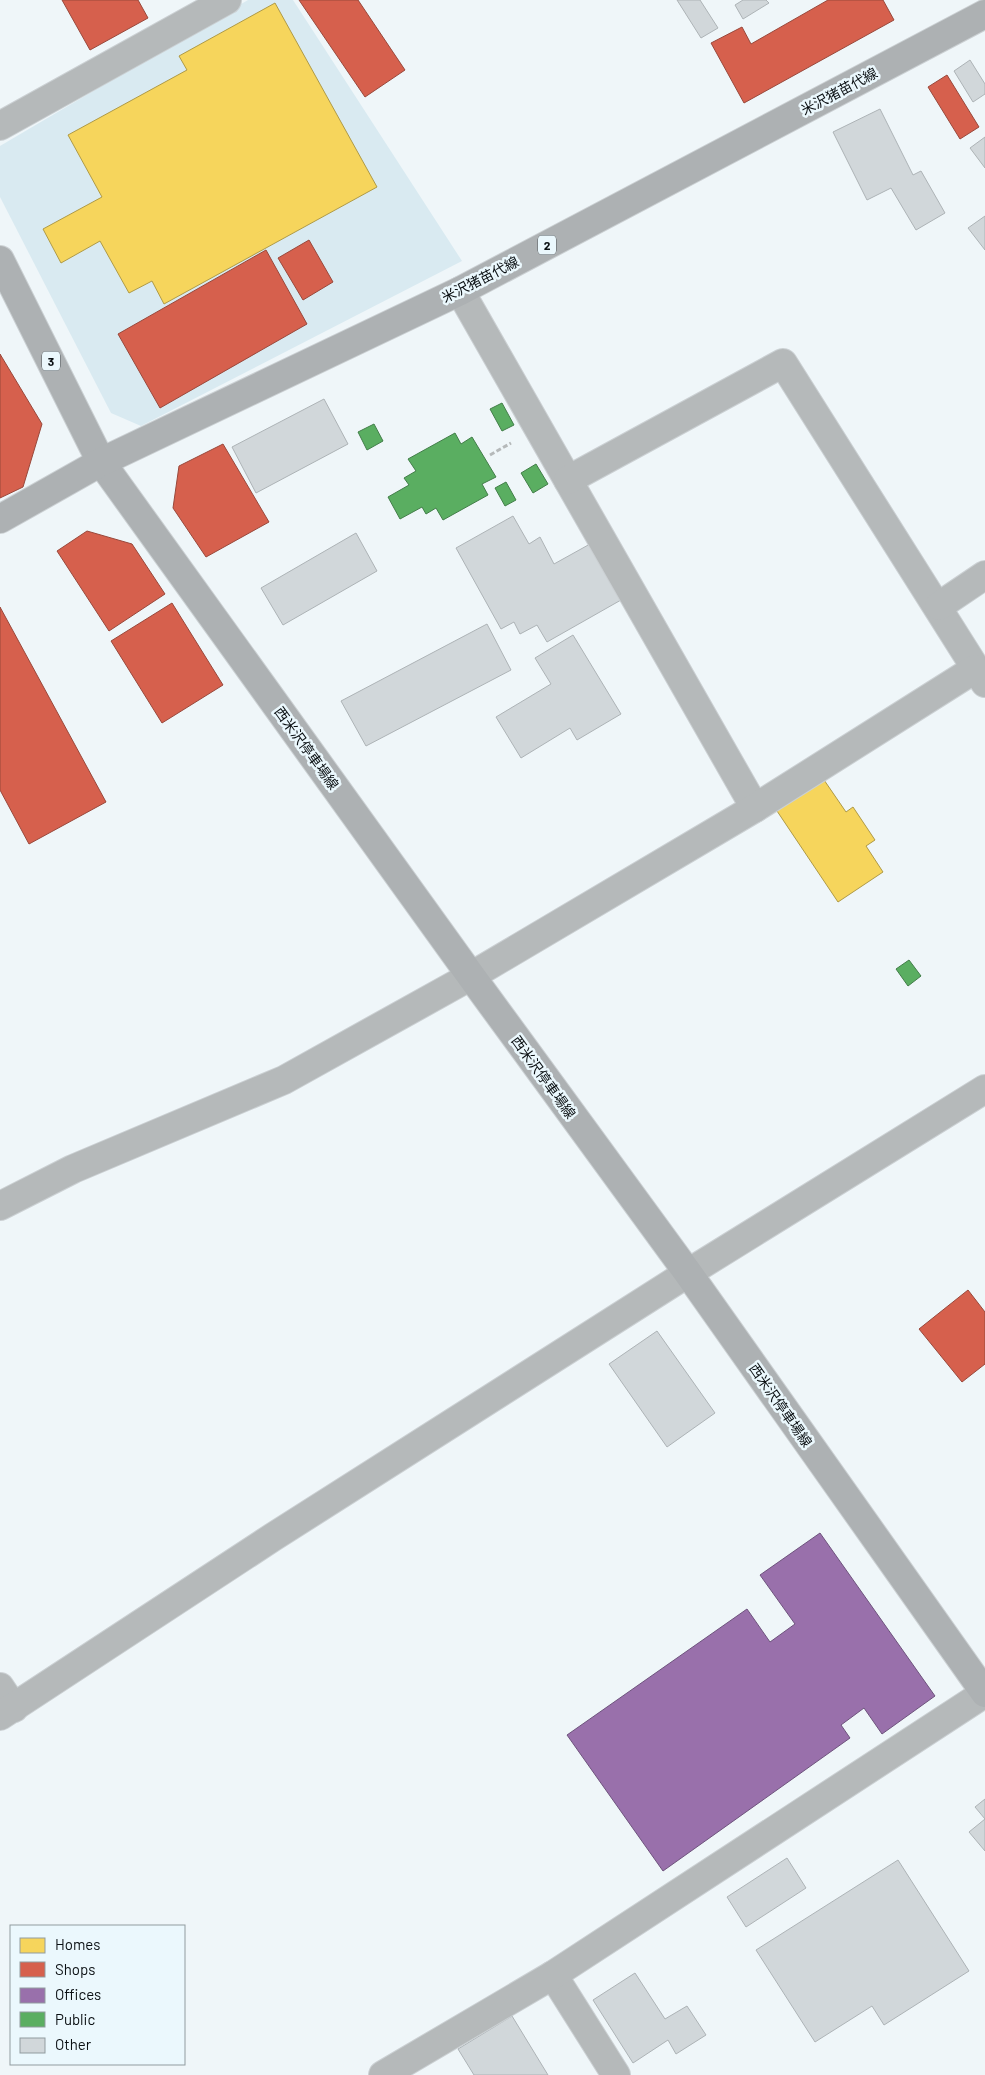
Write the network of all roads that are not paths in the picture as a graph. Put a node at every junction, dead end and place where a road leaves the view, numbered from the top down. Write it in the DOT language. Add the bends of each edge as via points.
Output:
graph roads {
  1 [pos="227,0"];
  2 [pos="985,14"];
  3 [pos="0,126"];
  4 [pos="0,260"];
  5 [pos="460,291"];
  6 [pos="101,462"];
  7 [pos="568,480"];
  8 [pos="0,518"];
  9 [pos="985,575"];
  10 [pos="938,606"];
  11 [pos="980,676"];
  12 [pos="755,808"];
  13 [pos="471,976"];
  14 [pos="985,1088"];
  15 [pos="0,1206"];
  16 [pos="688,1273"];
  17 [pos="985,1693"];
  18 [pos="5,1704"];
  19 [pos="553,1975"];
  20 [pos="383,2075"];
  21 [pos="616,2075"];
  1 -- 3 [label="street"];
  2 -- 5 [label="main road, 米沢猪苗代線 / 2"];
  4 -- 6 [label="main road, 3"];
  5 -- 6 [label="main road, 米沢猪苗代線 / 2"];
  5 -- 7 [label="street"];
  6 -- 8 [label="main road, 米沢猪苗代線"];
  6 -- 13 [label="main road, 西米沢停車場線"];
  7 -- 10 [label="street" via="784,363"];
  7 -- 12 [label="street"];
  9 -- 10 [label="street"];
  10 -- 11 [label="street"];
  11 -- 12 [label="street"];
  12 -- 13 [label="street"];
  13 -- 15 [label="street" via="284,1080 73,1169"];
  13 -- 16 [label="main road, 西米沢停車場線"];
  14 -- 16 [label="street"];
  16 -- 17 [label="main road, 西米沢停車場線"];
  16 -- 18 [label="street"];
  17 -- 19 [label="street"];
  19 -- 20 [label="street"];
  19 -- 21 [label="street"];
}
